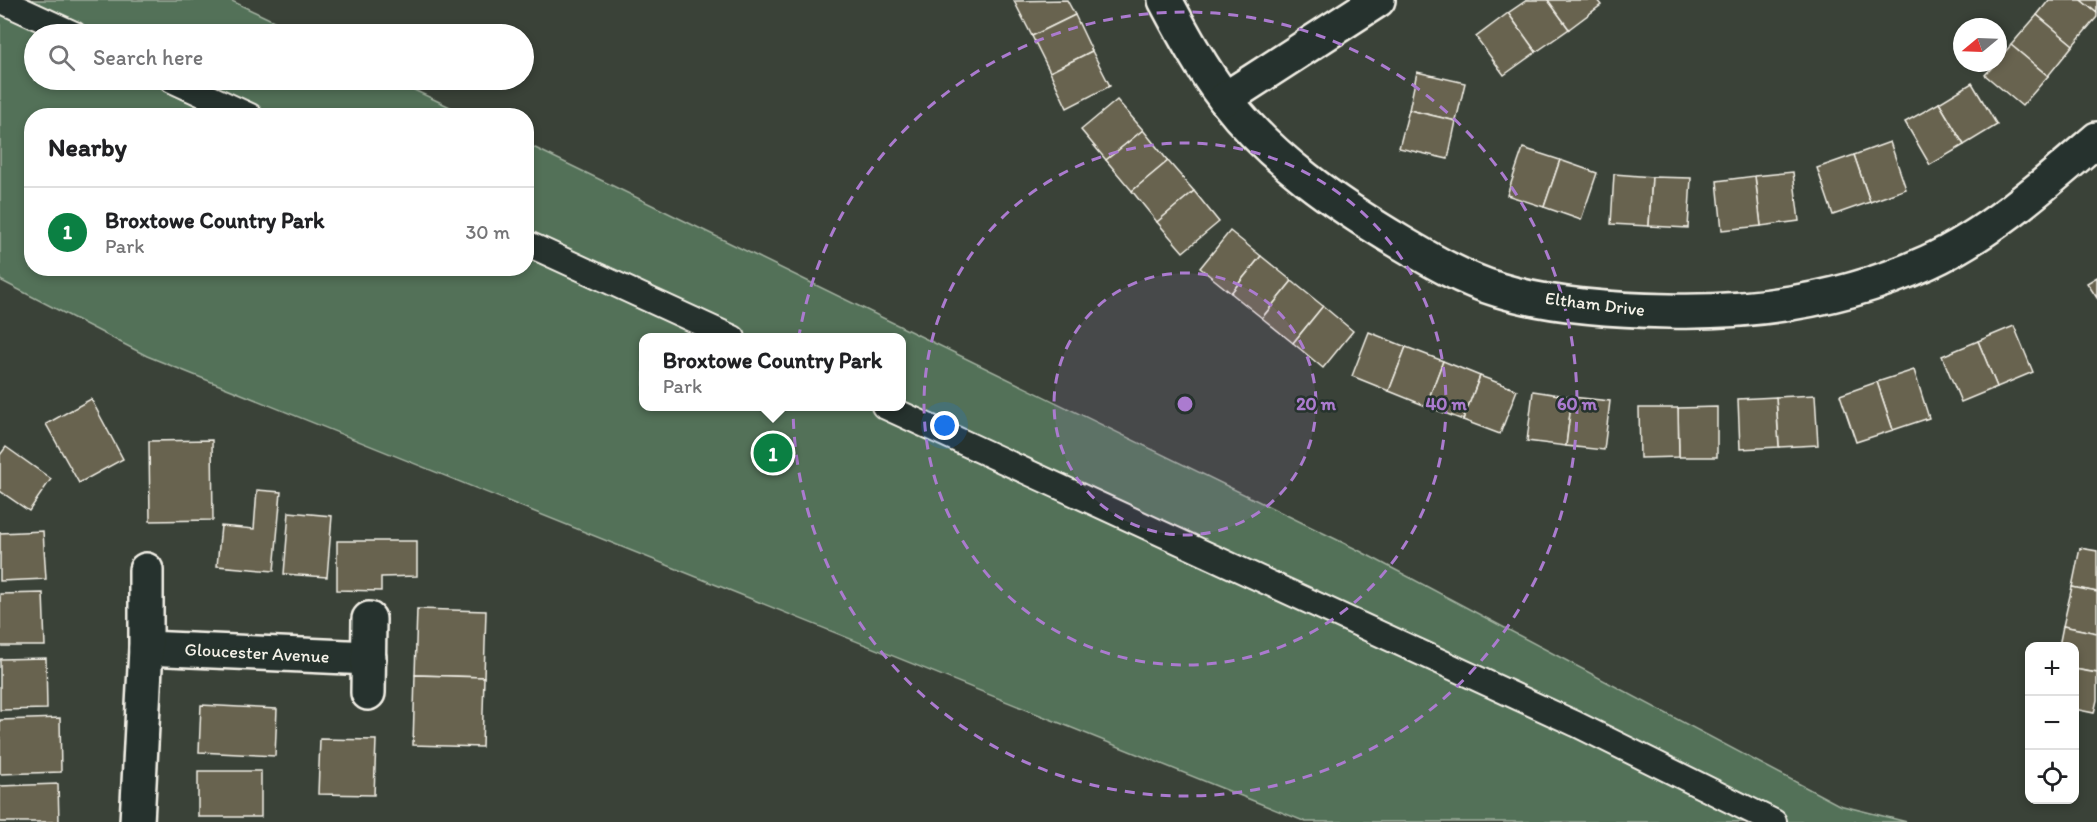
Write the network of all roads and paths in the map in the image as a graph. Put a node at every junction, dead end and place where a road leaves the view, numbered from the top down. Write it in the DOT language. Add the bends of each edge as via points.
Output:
graph roads {
  1 [pos="0,0"];
  2 [pos="1165,0"];
  3 [pos="1378,0"];
  4 [pos="52,24"];
  5 [pos="194,90"];
  6 [pos="1225,99"];
  7 [pos="233,108"];
  8 [pos="2097,139"];
  9 [pos="534,247"];
  10 [pos="722,333"];
  11 [pos="895,411"];
  12 [pos="146,570"];
  13 [pos="369,619"];
  14 [pos="146,648"];
  15 [pos="369,658"];
  16 [pos="368,693"];
  17 [pos="137,822"];
  18 [pos="1774,822"];
  1 -- 4 [label="lane"];
  2 -- 6 [label="street, Eltham Drive"];
  3 -- 6 [label="street"];
  5 -- 7 [label="lane"];
  6 -- 8 [label="street, Eltham Drive" via="1310,183 1446,270 1500,290 1568,304 1634,311 1706,312 1763,307 1867,286 1929,261 1978,234"];
  9 -- 10 [label="lane"];
  11 -- 18 [label="lane" via="1576,724"];
  12 -- 14 [label="street"];
  13 -- 15 [label="street"];
  14 -- 15 [label="street, Gloucester Avenue"];
  14 -- 17 [label="street"];
  15 -- 16 [label="street"];
}
